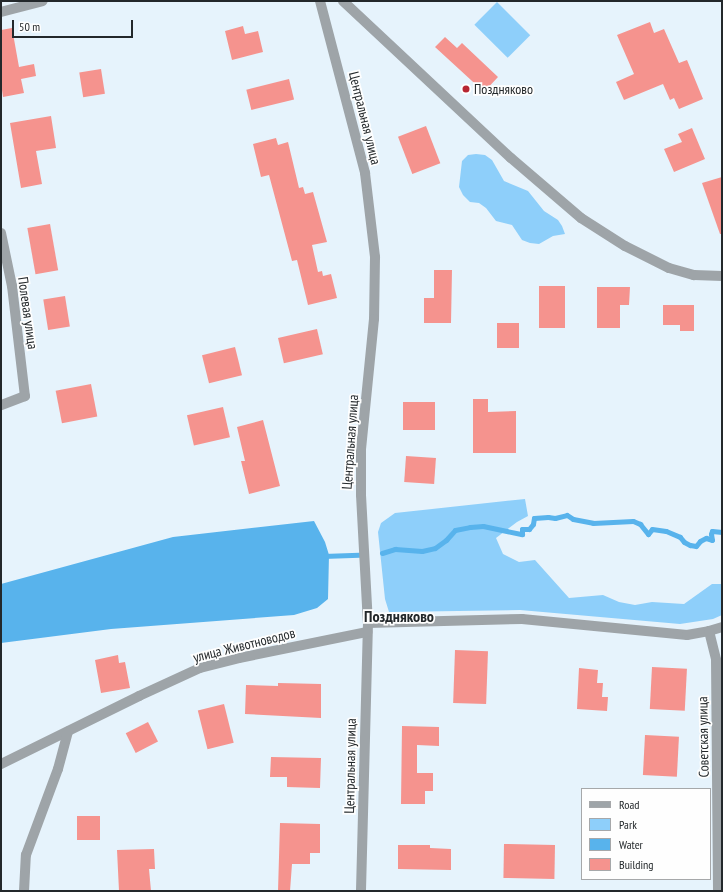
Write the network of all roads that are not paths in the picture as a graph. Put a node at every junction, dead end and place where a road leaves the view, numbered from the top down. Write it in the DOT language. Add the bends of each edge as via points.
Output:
graph roads {
  1 [pos="43,1"];
  2 [pos="320,1"];
  3 [pos="343,1"];
  4 [pos="1,12"];
  5 [pos="1,233"];
  6 [pos="722,276"];
  7 [pos="1,405"];
  8 [pos="368,627"];
  9 [pos="722,627"];
  10 [pos="710,631"];
  11 [pos="68,731"];
  12 [pos="1,764"];
  13 [pos="24,891"];
  14 [pos="361,891"];
  15 [pos="718,891"];
  1 -- 4 [label="street"];
  2 -- 8 [label="street, Центральная улица" via="365,173 375,257 374,319 361,465"];
  3 -- 6 [label="street" via="511,158 581,218 625,246 669,268 694,275"];
  5 -- 7 [label="street, Полевая улица" via="12,286 25,396"];
  8 -- 10 [label="street, улица Животноводов" via="522,619 687,635"];
  8 -- 11 [label="street, улица Животноводов" via="200,668"];
  8 -- 14 [label="street, Центральная улица"];
  9 -- 10 [label="street, улица Животноводов"];
  10 -- 15 [label="street, Советская улица" via="716,660"];
  11 -- 12 [label="street, улица Животноводов"];
  11 -- 13 [label="street" via="58,769 26,855"];
}
